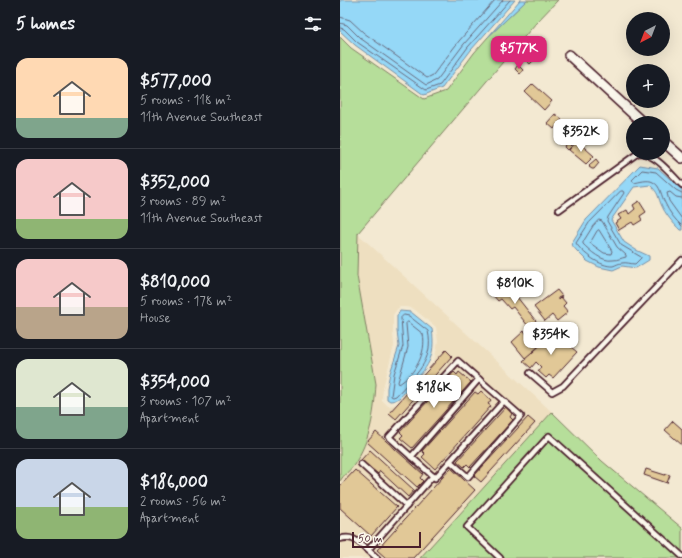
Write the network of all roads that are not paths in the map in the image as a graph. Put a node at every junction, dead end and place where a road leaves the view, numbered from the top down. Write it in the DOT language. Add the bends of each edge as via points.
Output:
graph roads {
  1 [pos="569,55"];
  2 [pos="635,116"];
  3 [pos="670,147"];
  4 [pos="682,158"];
  5 [pos="682,184"];
  6 [pos="558,210"];
  7 [pos="682,260"];
  8 [pos="530,373"];
  9 [pos="479,380"];
  10 [pos="504,401"];
  11 [pos="411,456"];
  12 [pos="450,461"];
  13 [pos="360,464"];
  14 [pos="433,476"];
  15 [pos="407,506"];
  16 [pos="340,539"];
  17 [pos="368,550"];
  18 [pos="682,556"];
  19 [pos="377,558"];
  20 [pos="500,558"];
  1 -- 2 [label="street"];
  3 -- 4 [label="street"];
  5 -- 6 [label="lane" via="654,158 638,153"];
  7 -- 8 [label="lane" via="563,386 552,392"];
  9 -- 10 [label="lane"];
  9 -- 11 [label="lane"];
  9 -- 11 [label="lane" via="458,361 390,437"];
  10 -- 12 [label="lane"];
  10 -- 12 [label="lane" via="521,416 468,477"];
  11 -- 14 [label="lane"];
  12 -- 14 [label="lane" via="435,478"];
  13 -- 15 [label="lane"];
  14 -- 15 [label="lane"];
  15 -- 17 [label="lane"];
  16 -- 17 [label="lane" via="347,537 355,540"];
  17 -- 19 [label="lane"];
  18 -- 20 [label="lane" via="549,436 466,527"];
}
